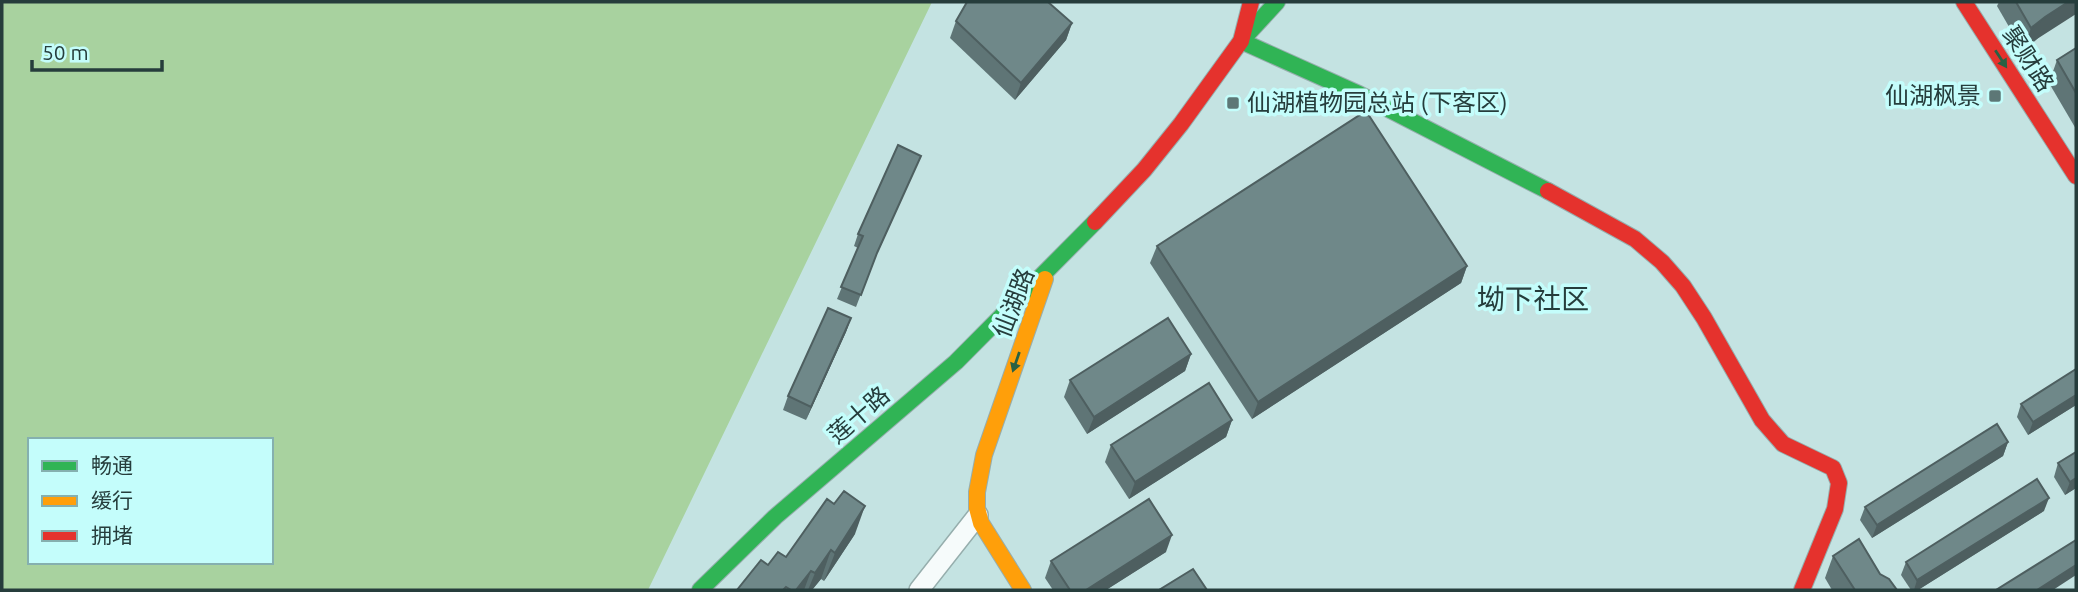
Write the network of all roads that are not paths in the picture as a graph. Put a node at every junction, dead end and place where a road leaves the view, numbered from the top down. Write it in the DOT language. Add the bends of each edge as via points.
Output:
graph roads {
  1 [pos="1251,2"];
  2 [pos="1277,2"];
  3 [pos="1964,2"];
  4 [pos="1241,41"];
  5 [pos="2076,176"];
  6 [pos="1046,274"];
  7 [pos="978,515"];
  8 [pos="700,590"];
  9 [pos="919,590"];
  10 [pos="1023,590"];
  11 [pos="1802,590"];
  1 -- 4 [label="street, 仙湖路"];
  2 -- 4 [label="street, 仙湖路"];
  3 -- 5 [label="street, 聚财路, one-way"];
  4 -- 6 [label="street, 仙湖路" via="1144,170"];
  4 -- 11 [label="street" via="1359,94 1586,210 1635,239 1662,262 1704,318 1762,421 1783,444 1833,468 1839,483 1835,509"];
  6 -- 7 [label="street, 仙湖路, one-way" via="984,455"];
  6 -- 8 [label="street, 莲十路" via="956,362 775,517"];
  7 -- 9 [label="street"];
  7 -- 10 [label="street, 仙湖路"];
}
